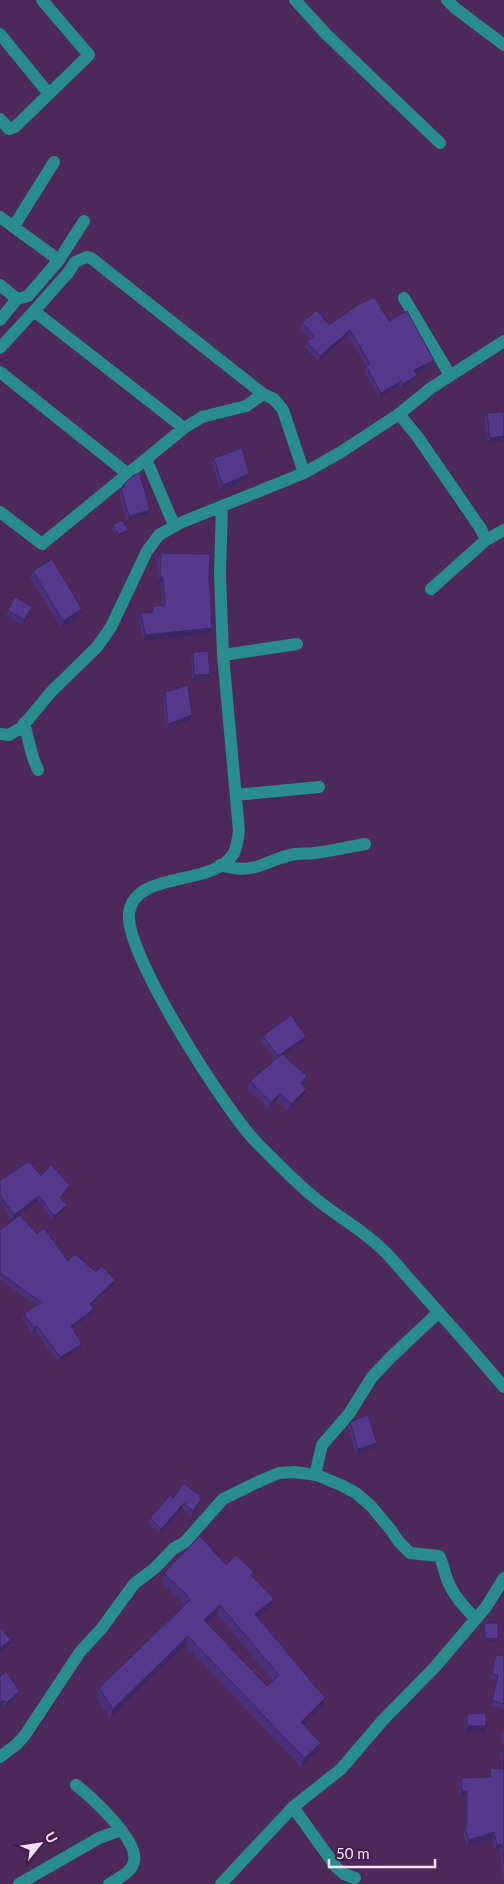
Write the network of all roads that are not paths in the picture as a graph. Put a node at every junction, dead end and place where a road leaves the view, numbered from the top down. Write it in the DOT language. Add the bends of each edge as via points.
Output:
graph roads {
  1 [pos="42,0"];
  2 [pos="295,0"];
  3 [pos="447,0"];
  4 [pos="0,34"];
  5 [pos="504,45"];
  6 [pos="49,94"];
  7 [pos="0,119"];
  8 [pos="440,143"];
  9 [pos="54,162"];
  10 [pos="0,217"];
  11 [pos="84,221"];
  12 [pos="14,226"];
  13 [pos="59,260"];
  14 [pos="0,285"];
  15 [pos="404,298"];
  16 [pos="17,299"];
  17 [pos="34,310"];
  18 [pos="0,320"];
  19 [pos="504,341"];
  20 [pos="0,348"];
  21 [pos="0,372"];
  22 [pos="450,375"];
  23 [pos="263,394"];
  24 [pos="399,414"];
  25 [pos="184,428"];
  26 [pos="146,459"];
  27 [pos="304,473"];
  28 [pos="128,474"];
  29 [pos="222,506"];
  30 [pos="0,512"];
  31 [pos="174,526"];
  32 [pos="504,530"];
  33 [pos="486,540"];
  34 [pos="431,588"];
  35 [pos="297,644"];
  36 [pos="223,655"];
  37 [pos="24,723"];
  38 [pos="0,734"];
  39 [pos="38,770"];
  40 [pos="319,787"];
  41 [pos="236,795"];
  42 [pos="366,844"];
  43 [pos="220,865"];
  44 [pos="439,1312"];
  45 [pos="504,1387"];
  46 [pos="315,1475"];
  47 [pos="504,1578"];
  48 [pos="476,1619"];
  49 [pos="0,1757"];
  50 [pos="76,1785"];
  51 [pos="293,1806"];
  52 [pos="121,1830"];
  53 [pos="355,1878"];
  54 [pos="19,1884"];
  55 [pos="109,1884"];
  56 [pos="221,1884"];
  1 -- 6 [label="street" via="89,55"];
  2 -- 8 [label="street"];
  3 -- 5 [label="street"];
  4 -- 6 [label="street"];
  6 -- 7 [label="street" via="15,127 9,129"];
  9 -- 12 [label="street"];
  10 -- 12 [label="street"];
  11 -- 13 [label="street"];
  12 -- 13 [label="street"];
  13 -- 16 [label="street" via="28,296"];
  14 -- 16 [label="street"];
  15 -- 22 [label="street"];
  16 -- 18 [label="street"];
  17 -- 20 [label="street"];
  17 -- 23 [label="street" via="75,262 89,257"];
  17 -- 25 [label="street"];
  19 -- 22 [label="street"];
  21 -- 28 [label="street"];
  22 -- 24 [label="street"];
  23 -- 25 [label="street" via="246,406 202,417"];
  23 -- 27 [label="street" via="274,399 283,410"];
  24 -- 27 [label="street"];
  24 -- 33 [label="street"];
  25 -- 26 [label="street"];
  26 -- 28 [label="street"];
  26 -- 31 [label="street"];
  27 -- 29 [label="street"];
  28 -- 30 [label="street" via="42,544"];
  29 -- 31 [label="street"];
  29 -- 36 [label="street"];
  31 -- 37 [label="street" via="154,540 146,551 111,627 97,647"];
  32 -- 33 [label="street"];
  33 -- 34 [label="street"];
  35 -- 36 [label="street"];
  36 -- 41 [label="street"];
  37 -- 38 [label="street" via="12,734"];
  37 -- 39 [label="street"];
  40 -- 41 [label="street"];
  41 -- 43 [label="street" via="238,839 232,855"];
  42 -- 43 [label="street" via="297,854 242,870"];
  43 -- 44 [label="street" via="199,875 153,886 131,906 130,922 139,952 158,991 193,1055 257,1143 315,1199 383,1250"];
  44 -- 45 [label="street"];
  44 -- 46 [label="street" via="372,1378 350,1414 322,1445"];
  46 -- 48 [label="street" via="356,1493 410,1553 439,1556 455,1595"];
  46 -- 49 [label="street" via="279,1474 223,1499 184,1542 134,1584 80,1652 25,1735"];
  47 -- 48 [label="street"];
  48 -- 51 [label="street" via="341,1768"];
  50 -- 52 [label="street"];
  51 -- 53 [label="street" via="336,1867"];
  51 -- 56 [label="street"];
  52 -- 54 [label="street" via="99,1838"];
  52 -- 55 [label="street" via="131,1844 135,1859 125,1874"];
}
